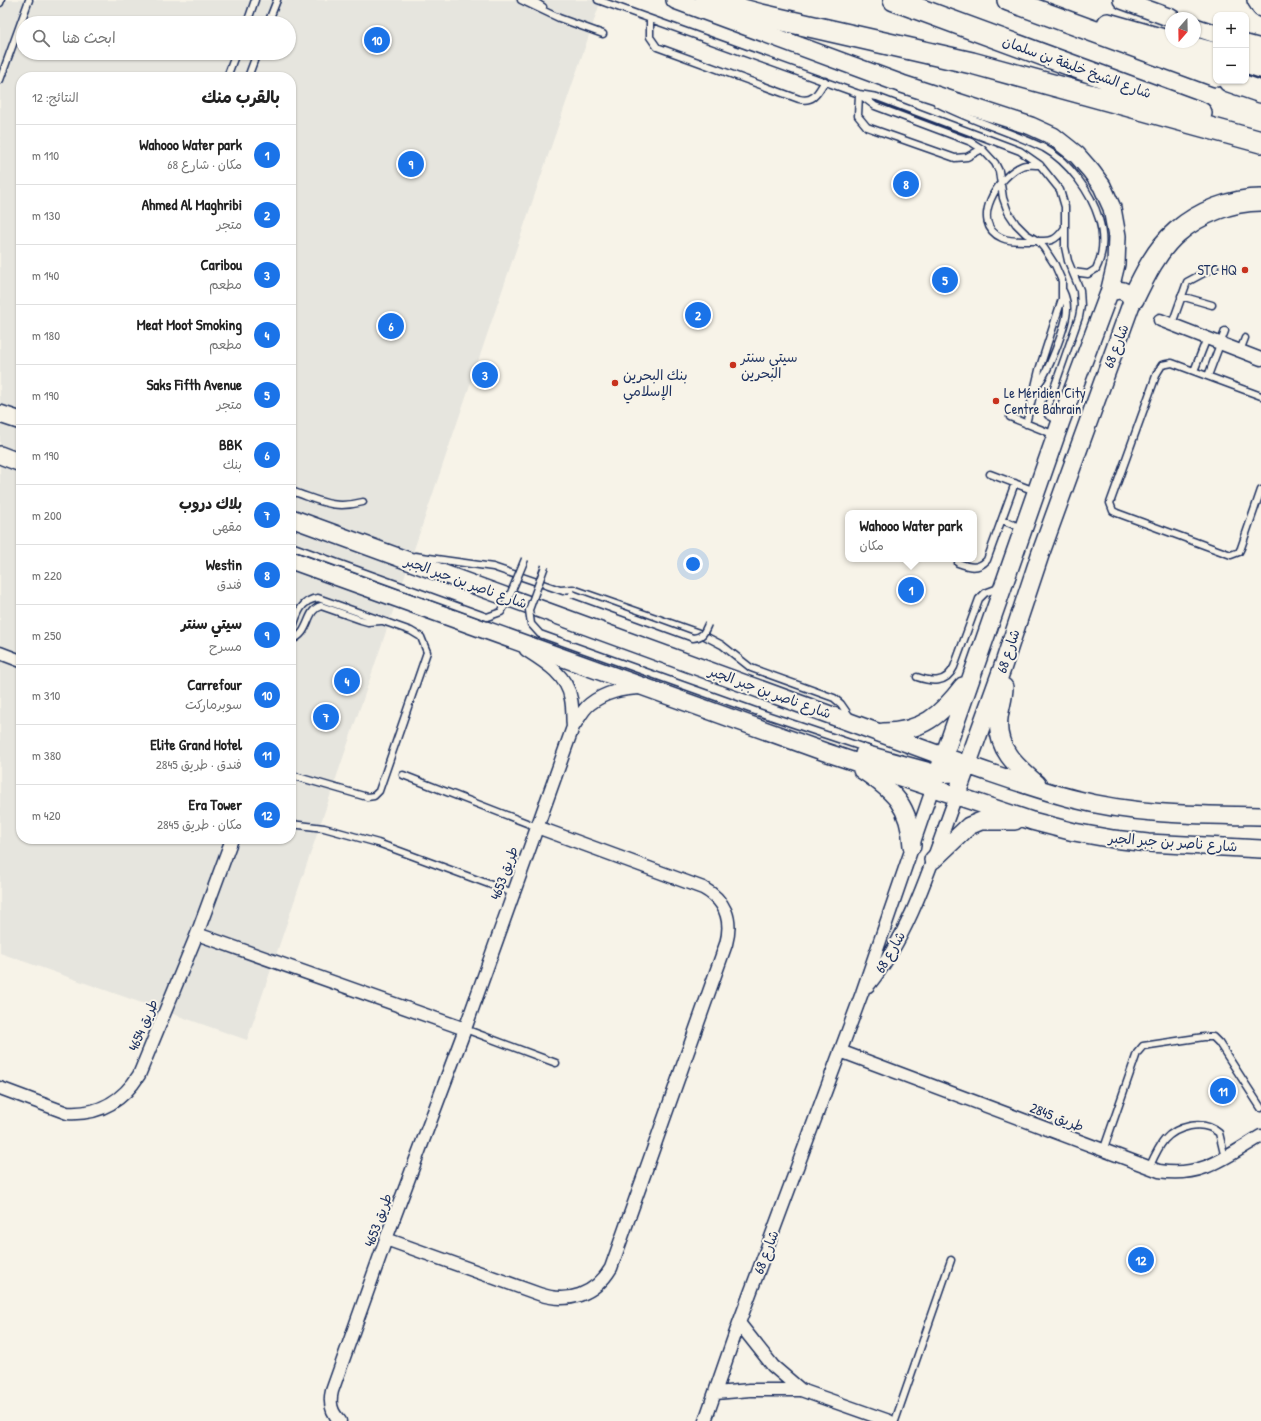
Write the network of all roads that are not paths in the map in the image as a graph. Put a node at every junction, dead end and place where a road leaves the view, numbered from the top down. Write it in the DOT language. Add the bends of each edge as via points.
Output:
graph roads {
  1 [pos="1,0"];
  2 [pos="29,0"];
  3 [pos="255,0"];
  4 [pos="277,0"];
  5 [pos="521,0"];
  6 [pos="532,0"];
  7 [pos="598,0"];
  8 [pos="675,0"];
  9 [pos="706,0"];
  10 [pos="894,0"];
  11 [pos="1008,0"];
  12 [pos="1029,0"];
  13 [pos="1122,0"];
  14 [pos="1256,0"];
  15 [pos="0,3"];
  16 [pos="1261,8"];
  17 [pos="23,16"];
  18 [pos="249,16"];
  19 [pos="271,16"];
  20 [pos="1165,16"];
  21 [pos="559,18"];
  22 [pos="650,19"];
  23 [pos="1201,29"];
  24 [pos="16,33"];
  25 [pos="1213,33"];
  26 [pos="603,34"];
  27 [pos="1165,40"];
  28 [pos="1249,45"];
  29 [pos="1194,48"];
  30 [pos="1261,48"];
  31 [pos="1213,53"];
  32 [pos="233,60"];
  33 [pos="254,60"];
  34 [pos="1249,63"];
  35 [pos="1261,66"];
  36 [pos="2,69"];
  37 [pos="229,72"];
  38 [pos="250,72"];
  39 [pos="1213,75"];
  40 [pos="0,80"];
  41 [pos="825,82"];
  42 [pos="902,84"];
  43 [pos="1238,84"];
  44 [pos="1261,92"];
  45 [pos="859,94"];
  46 [pos="1261,135"];
  47 [pos="1261,142"];
  48 [pos="982,148"];
  49 [pos="1040,165"];
  50 [pos="1001,184"];
  51 [pos="1261,200"];
  52 [pos="1064,229"];
  53 [pos="1038,241"];
  54 [pos="1215,267"];
  55 [pos="1073,272"];
  56 [pos="1063,290"];
  57 [pos="1109,293"];
  58 [pos="1181,296"];
  59 [pos="1133,299"];
  60 [pos="1212,305"];
  61 [pos="1160,320"];
  62 [pos="1172,324"];
  63 [pos="1225,331"];
  64 [pos="1207,338"];
  65 [pos="1244,338"];
  66 [pos="1220,343"];
  67 [pos="1240,351"];
  68 [pos="1261,359"];
  69 [pos="1194,371"];
  70 [pos="1208,376"];
  71 [pos="1036,386"];
  72 [pos="1261,396"];
  73 [pos="0,414"];
  74 [pos="1010,417"];
  75 [pos="16,419"];
  76 [pos="1026,424"];
  77 [pos="1058,428"];
  78 [pos="0,455"];
  79 [pos="16,461"];
  80 [pos="990,474"];
  81 [pos="1015,483"];
  82 [pos="1261,490"];
  83 [pos="1036,491"];
  84 [pos="296,492"];
  85 [pos="363,502"];
  86 [pos="296,520"];
  87 [pos="1002,520"];
  88 [pos="1023,528"];
  89 [pos="296,548"];
  90 [pos="388,553"];
  91 [pos="525,559"];
  92 [pos="296,562"];
  93 [pos="958,563"];
  94 [pos="545,566"];
  95 [pos="1002,586"];
  96 [pos="561,590"];
  97 [pos="296,620"];
  98 [pos="382,620"];
  99 [pos="708,624"];
  100 [pos="296,637"];
  101 [pos="507,638"];
  102 [pos="0,653"];
  103 [pos="16,659"];
  104 [pos="1002,670"];
  105 [pos="972,674"];
  106 [pos="917,677"];
  107 [pos="646,688"];
  108 [pos="852,722"];
  109 [pos="573,727"];
  110 [pos="878,732"];
  111 [pos="825,752"];
  112 [pos="944,756"];
  113 [pos="843,758"];
  114 [pos="883,758"];
  115 [pos="967,765"];
  116 [pos="403,775"];
  117 [pos="296,777"];
  118 [pos="935,780"];
  119 [pos="1045,790"];
  120 [pos="956,796"];
  121 [pos="1261,816"];
  122 [pos="1032,821"];
  123 [pos="296,825"];
  124 [pos="537,827"];
  125 [pos="230,844"];
  126 [pos="912,846"];
  127 [pos="1261,849"];
  128 [pos="933,860"];
  129 [pos="513,893"];
  130 [pos="197,934"];
  131 [pos="862,993"];
  132 [pos="465,1029"];
  133 [pos="840,1051"];
  134 [pos="556,1063"];
  135 [pos="0,1088"];
  136 [pos="1261,1108"];
  137 [pos="1261,1136"];
  138 [pos="1102,1151"];
  139 [pos="1225,1158"];
  140 [pos="1149,1168"];
  141 [pos="386,1239"];
  142 [pos="951,1260"];
  143 [pos="739,1323"];
  144 [pos="801,1390"];
  145 [pos="716,1393"];
  146 [pos="340,1421"];
  147 [pos="705,1421"];
  148 [pos="889,1421"];
  149 [pos="895,1421"];
  1 -- 15 [label="lane"];
  2 -- 17 [label="lane"];
  3 -- 18 [label="lane"];
  4 -- 19 [label="lane"];
  5 -- 21 [label="lane"];
  6 -- 21 [label="lane"];
  7 -- 22 [label="lane"];
  8 -- 42 [label="main road, شارع 68"];
  9 -- 47 [label="highway" via="972,63"];
  10 -- 46 [label="highway, شارع الشيخ خليفة بن سلمان"];
  11 -- 39 [label="highway"];
  12 -- 27 [label="highway"];
  13 -- 20 [label="main road"];
  14 -- 16 [label="main road"];
  21 -- 26 [label="lane"];
  22 -- 41 [label="lane"];
  22 -- 41 [label="lane" via="650,37 657,47 799,99 808,100 815,97"];
  23 -- 25 [label="main road"];
  24 -- 36 [label="lane"];
  28 -- 30 [label="main road"];
  29 -- 31 [label="highway"];
  32 -- 37 [label="lane"];
  33 -- 38 [label="lane"];
  34 -- 35 [label="highway"];
  36 -- 40 [label="lane"];
  41 -- 45 [label="lane"];
  42 -- 55 [label="lane" via="954,112 1045,149 1066,165 1095,206 1103,243 1103,253 1096,269 1088,274"];
  42 -- 57 [label="main road, شارع 68" via="1032,126 1053,136 1077,155 1102,186 1112,208 1117,236 1116,264"];
  43 -- 44 [label="highway"];
  45 -- 48 [label="lane" via="875,106"];
  45 -- 48 [label="lane" via="858,116 867,127 955,158 967,157"];
  45 -- 49 [label="lane" via="877,97 995,140 1020,151"];
  48 -- 50 [label="lane" via="995,163"];
  49 -- 50 [label="lane" via="1023,165 1004,177"];
  49 -- 52 [label="lane" via="1060,190 1065,207"];
  50 -- 53 [label="lane" via="1008,212 1026,234"];
  50 -- 53 [label="lane" via="988,206 987,218 991,230 1008,240"];
  51 -- 59 [label="highway" via="1244,200 1223,206 1198,218 1176,233 1156,258"];
  52 -- 53 [label="lane" via="1058,237 1048,242"];
  52 -- 55 [label="lane" via="1065,247"];
  53 -- 56 [label="lane" via="1059,272"];
  54 -- 58 [label="lane" via="1190,280"];
  55 -- 77 [label="lane" via="1080,290 1079,317 1046,411"];
  56 -- 71 [label="lane"];
  56 -- 71 [label="lane" via="1067,302 1066,318 1046,373"];
  57 -- 59 [label="main road" via="1115,289 1123,290"];
  57 -- 77 [label="main road, شارع 68"];
  58 -- 60 [label="lane"];
  58 -- 62 [label="lane"];
  59 -- 104 [label="main road, شارع 68" via="1040,555"];
  61 -- 62 [label="street"];
  62 -- 64 [label="street"];
  63 -- 66 [label="lane"];
  64 -- 66 [label="street"];
  64 -- 69 [label="lane"];
  65 -- 67 [label="lane"];
  66 -- 67 [label="street"];
  66 -- 70 [label="lane"];
  67 -- 68 [label="street"];
  69 -- 70 [label="lane"];
  69 -- 82 [label="lane" via="1172,363 1159,368 1111,499 1111,507 1117,513 1231,555 1239,552"];
  70 -- 72 [label="lane"];
  71 -- 76 [label="lane"];
  73 -- 75 [label="main road"];
  74 -- 76 [label="lane"];
  76 -- 77 [label="lane"];
  77 -- 83 [label="main road, شارع 68"];
  78 -- 79 [label="main road"];
  80 -- 81 [label="lane"];
  81 -- 83 [label="lane"];
  81 -- 87 [label="lane"];
  83 -- 88 [label="main road, شارع 68"];
  84 -- 85 [label="lane" via="337,506"];
  86 -- 90 [label="main road, شارع ناصر بن جبر الجبر"];
  87 -- 88 [label="lane"];
  87 -- 93 [label="lane" via="984,564 974,567"];
  88 -- 95 [label="main road, شارع 68"];
  89 -- 91 [label="lane, bridge" via="488,616 501,612"];
  90 -- 96 [label="lane" via="493,567"];
  90 -- 108 [label="main road, شارع ناصر بن جبر الجبر"];
  92 -- 101 [label="main road, شارع ناصر بن جبر الجبر"];
  94 -- 114 [label="lane, bridge" via="529,610 531,624 540,634 758,712 854,743"];
  95 -- 105 [label="main road, شارع 68"];
  95 -- 106 [label="lane" via="985,593 979,599 954,667 948,676 939,681"];
  96 -- 99 [label="lane, bridge" via="693,638 700,638"];
  96 -- 108 [label="lane" via="573,589 699,633 722,645 751,668 834,698"];
  97 -- 98 [label="lane" via="301,606 313,598 323,599"];
  98 -- 100 [label="lane" via="368,622 321,606 312,613 302,634"];
  98 -- 117 [label="lane" via="416,633 424,641 427,652 379,791 367,798"];
  101 -- 107 [label="main road, شارع ناصر بن جبر الجبر"];
  101 -- 109 [label="street, طريق 4653" via="554,668 571,698"];
  102 -- 103 [label="street"];
  104 -- 115 [label="main road, شارع 68"];
  104 -- 119 [label="main road" via="1004,690 999,718 1000,738 1015,766"];
  105 -- 110 [label="main road" via="950,703 925,723 910,729"];
  105 -- 112 [label="main road, شارع 68"];
  107 -- 109 [label="street, طريق 4653" via="623,689 608,694 589,705"];
  107 -- 111 [label="main road, شارع ناصر بن جبر الجبر"];
  108 -- 110 [label="main road, شارع ناصر بن جبر الجبر"];
  109 -- 124 [label="street, طريق 4653"];
  110 -- 112 [label="main road, شارع ناصر بن جبر الجبر"];
  111 -- 113 [label="main road, شارع ناصر بن جبر الجبر"];
  111 -- 114 [label="main road"];
  112 -- 115 [label="main road, شارع ناصر بن جبر الجبر"];
  112 -- 118 [label="main road, شارع 68"];
  113 -- 118 [label="main road, شارع ناصر بن جبر الجبر"];
  113 -- 126 [label="main road" via="880,782 901,802 912,831"];
  114 -- 118 [label="main road"];
  115 -- 118 [label="main road"];
  115 -- 119 [label="main road, شارع ناصر بن جبر الجبر"];
  115 -- 120 [label="main road, شارع 68"];
  116 -- 124 [label="lane"];
  118 -- 120 [label="main road, شارع ناصر بن جبر الجبر"];
  118 -- 126 [label="street, شارع 68"];
  119 -- 121 [label="main road, شارع ناصر بن جبر الجبر" via="1075,799 1141,811"];
  120 -- 122 [label="main road, شارع ناصر بن جبر الجبر"];
  120 -- 128 [label="street, شارع 68"];
  122 -- 127 [label="main road, شارع ناصر بن جبر الجبر" via="1113,839"];
  122 -- 128 [label="main road" via="988,820 975,823 960,833"];
  123 -- 129 [label="lane" via="324,828 378,842"];
  124 -- 129 [label="street, طريق 4653"];
  124 -- 141 [label="street" via="702,888 713,894 722,904 729,919 726,944 611,1268 593,1289 576,1297 557,1299"];
  125 -- 130 [label="street, طريق 4654"];
  126 -- 131 [label="street, شارع 68"];
  128 -- 131 [label="street, شارع 68" via="890,957"];
  129 -- 132 [label="street, طريق 4653"];
  130 -- 132 [label="street"];
  130 -- 135 [label="street, طريق 4654" via="139,1075 117,1101 98,1110 67,1113"];
  131 -- 133 [label="street, شارع 68"];
  132 -- 134 [label="lane"];
  132 -- 141 [label="street, طريق 4653"];
  133 -- 138 [label="street, طريق 2845"];
  133 -- 143 [label="street, شارع 68"];
  136 -- 138 [label="lane" via="1213,1037 1143,1046 1137,1053"];
  137 -- 139 [label="street, طريق 2845"];
  138 -- 140 [label="street, طريق 2845"];
  139 -- 140 [label="street, طريق 2845" via="1209,1167 1191,1172 1171,1173"];
  139 -- 140 [label="lane" via="1219,1133 1207,1126 1196,1125 1178,1128 1170,1133 1161,1144"];
  141 -- 146 [label="street, طريق 4653" via="332,1391 330,1404"];
  142 -- 149 [label="lane"];
  143 -- 144 [label="street" via="773,1366"];
  143 -- 145 [label="street, شارع 68"];
  144 -- 145 [label="street" via="767,1389"];
  144 -- 148 [label="street"];
  145 -- 147 [label="street, شارع 68"];
}
